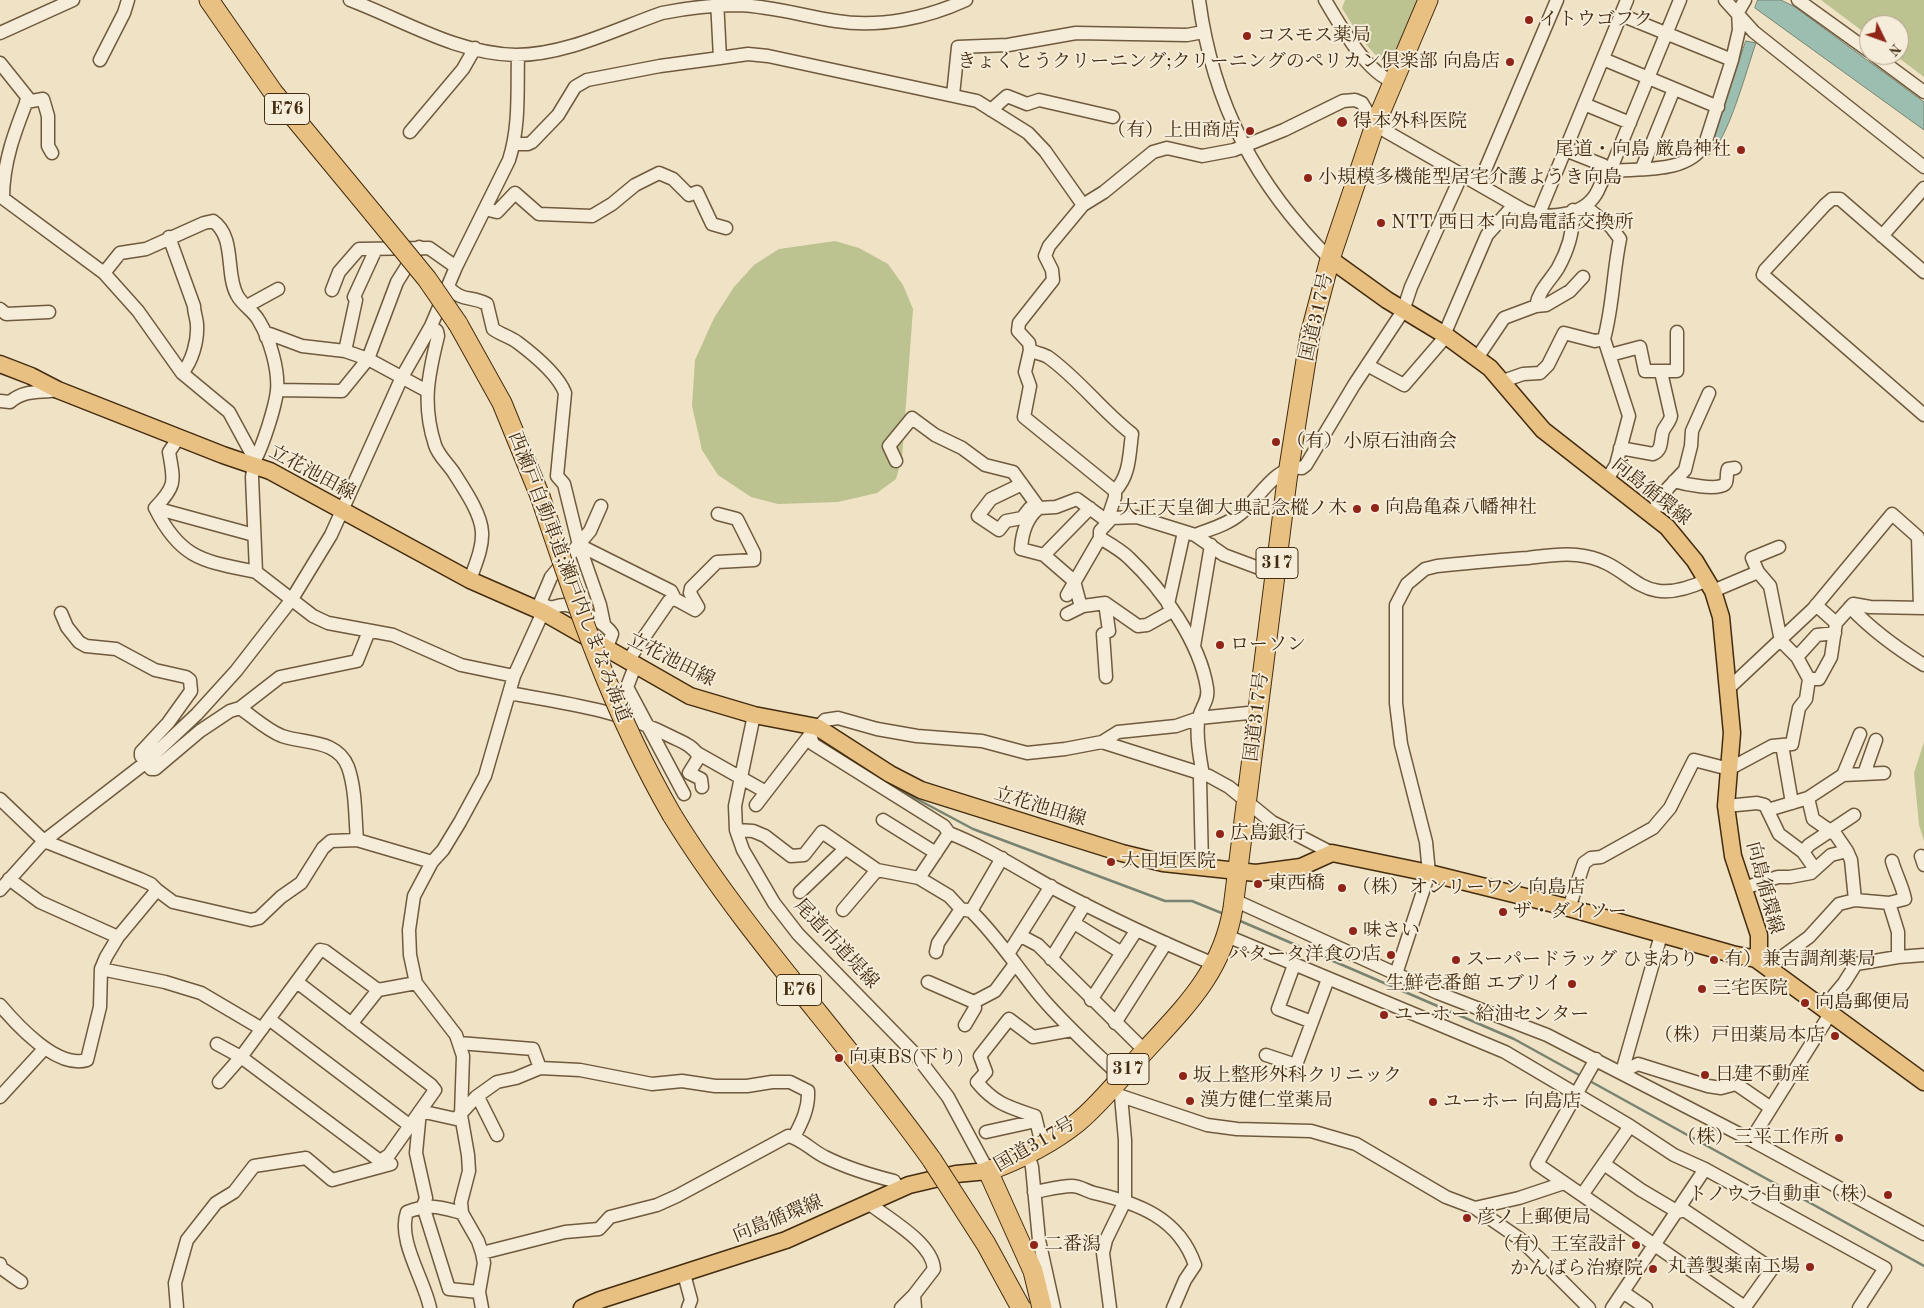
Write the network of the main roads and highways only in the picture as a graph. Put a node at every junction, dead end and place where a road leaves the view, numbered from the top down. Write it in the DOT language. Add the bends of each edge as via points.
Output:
graph roads {
  1 [pos="209,0"];
  2 [pos="1428,0"];
  3 [pos="1330,259"];
  4 [pos="0,364"];
  5 [pos="1238,870"];
  6 [pos="1762,963"];
  7 [pos="1924,1082"];
  8 [pos="988,1171"];
  9 [pos="602,1304"];
  10 [pos="582,1308"];
  11 [pos="1021,1308"];
  12 [pos="1042,1308"];
  1 -- 11 [label="highway, 西瀬戸自動車道;瀬戸内しまなみ海道 / E76, bridge" via="273,92 427,279 458,324 502,403 540,496 580,619 602,674 637,751 672,815 736,910 884,1094 932,1160 986,1244"];
  2 -- 3 [label="highway, 国道317号 / 317" via="1375,125"];
  3 -- 5 [label="highway, 国道317号 / 317" via="1310,335 1290,467"];
  3 -- 6 [label="main road, 向島循環線" via="1477,358 1503,381 1543,430 1680,540 1710,586 1721,617 1729,688 1732,733 1726,806 1733,856 1759,935"];
  4 -- 5 [label="main road, 立花池田線" via="223,455 254,462 470,580 540,608 606,650 690,696 813,731 921,790 1122,853 1162,863"];
  5 -- 6 [label="main road, 向島循環線" via="1256,873 1283,871 1332,853 1569,908"];
  5 -- 8 [label="highway, 国道317号 / 317" via="1228,932 1196,996 1145,1051 1118,1087 1077,1122 1035,1149"];
  6 -- 7 [label="main road, 向島循環線"];
  8 -- 9 [label="main road, 向島循環線" via="956,1174 898,1189 786,1240"];
  8 -- 12 [label="highway, 国道317号" via="1033,1270"];
  9 -- 10 [label="main road, 向島循環線"];
}
